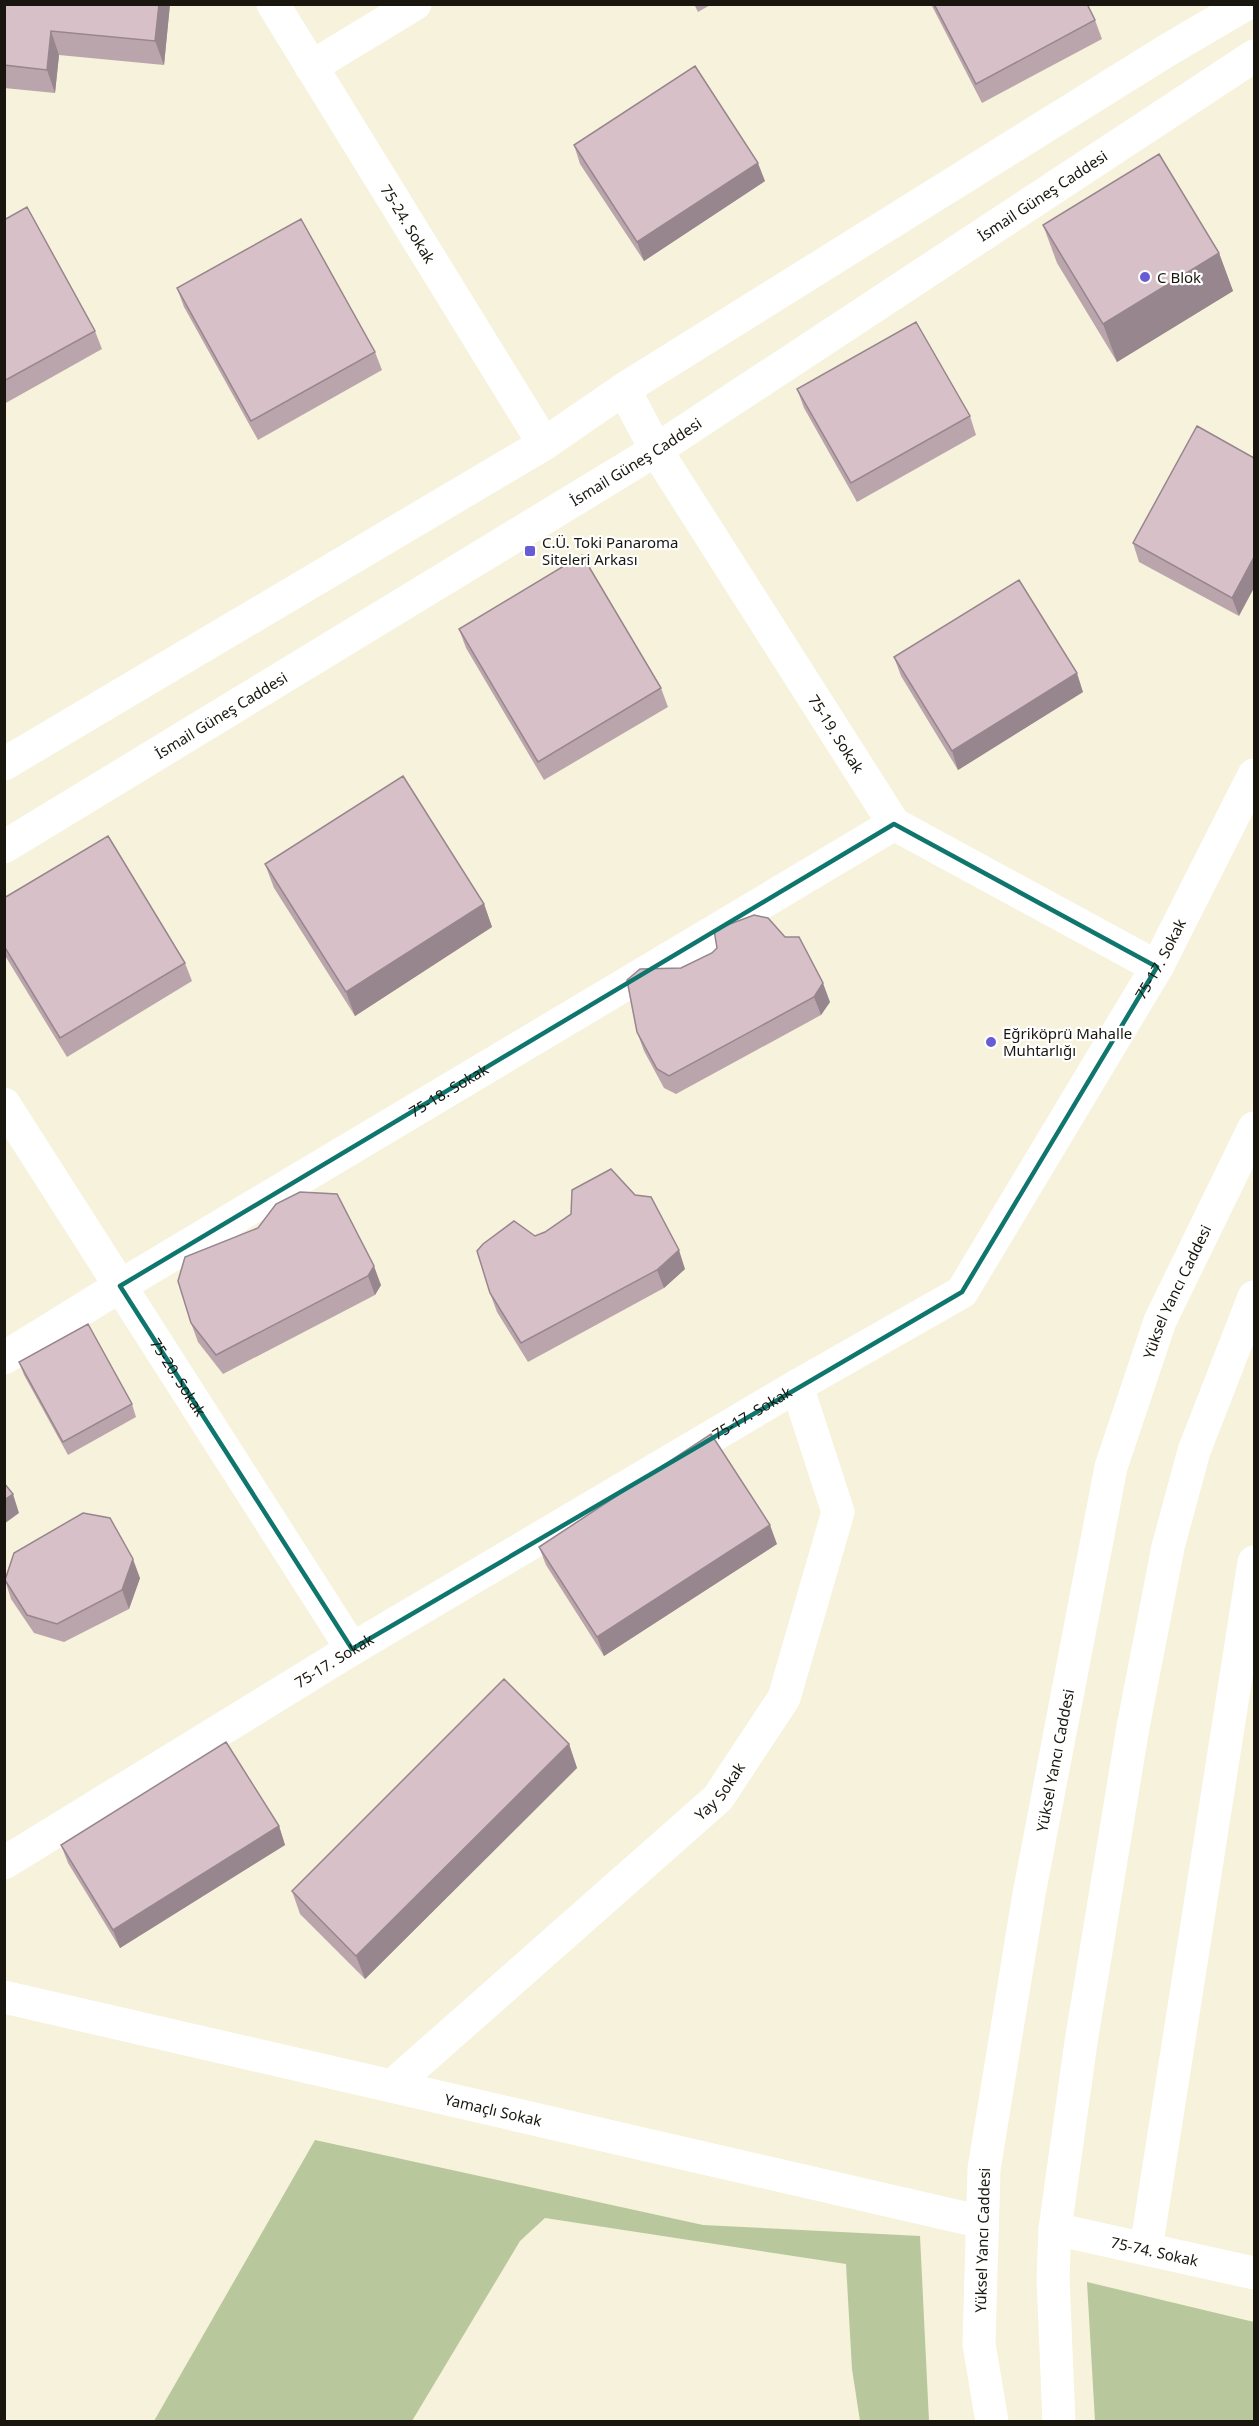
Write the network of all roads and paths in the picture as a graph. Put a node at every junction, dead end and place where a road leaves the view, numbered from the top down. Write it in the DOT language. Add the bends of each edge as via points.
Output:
graph roads {
  1 [pos="273,4"];
  2 [pos="415,4"];
  3 [pos="1248,4"];
  4 [pos="1254,21"];
  5 [pos="1254,56"];
  6 [pos="311,67"];
  7 [pos="624,389"];
  8 [pos="544,444"];
  9 [pos="656,450"];
  10 [pos="4,764"];
  11 [pos="1254,775"];
  12 [pos="894,824"];
  13 [pos="4,847"];
  14 [pos="1156,967"];
  15 [pos="4,1104"];
  16 [pos="1254,1128"];
  17 [pos="120,1286"];
  18 [pos="1254,1297"];
  19 [pos="4,1358"];
  20 [pos="797,1386"];
  21 [pos="1254,1562"];
  22 [pos="352,1649"];
  23 [pos="4,1863"];
  24 [pos="4,1996"];
  25 [pos="393,2085"];
  26 [pos="982,2222"];
  27 [pos="1055,2229"];
  28 [pos="1146,2249"];
  29 [pos="1254,2273"];
  30 [pos="992,2421"];
  31 [pos="1059,2421"];
  1 -- 6 [label="street, 75-24. Sokak"];
  2 -- 6 [label="street"];
  3 -- 4 [label="street"];
  3 -- 7 [label="street" via="1166,51"];
  5 -- 9 [label="street, İsmail Güneş Caddesi"];
  6 -- 8 [label="street, 75-24. Sokak"];
  7 -- 8 [label="street"];
  7 -- 9 [label="street, 75-19. Sokak"];
  8 -- 10 [label="street"];
  9 -- 12 [label="street, 75-19. Sokak"];
  9 -- 13 [label="street, İsmail Güneş Caddesi"];
  11 -- 14 [label="street, 75-17. Sokak"];
  12 -- 14 [label="street, 75-19. Sokak"];
  12 -- 17 [label="street, 75-18. Sokak"];
  14 -- 20 [label="street, 75-17. Sokak" via="962,1292"];
  15 -- 17 [label="street, 75-20. Sokak"];
  16 -- 26 [label="street, Yüksel Yancı Caddesi" via="1160,1321 1111,1467 1027,1906 984,2169"];
  17 -- 19 [label="street, 75-18. Sokak"];
  17 -- 22 [label="street, 75-20. Sokak"];
  18 -- 27 [label="street" via="1194,1451 1168,1547 1127,1762"];
  20 -- 22 [label="street, 75-17. Sokak"];
  20 -- 25 [label="street, Yay Sokak" via="838,1512 784,1698 718,1798"];
  21 -- 28 [label="street"];
  22 -- 23 [label="street, 75-17. Sokak"];
  24 -- 25 [label="street, Yamaçlı Sokak"];
  25 -- 26 [label="street, Yamaçlı Sokak"];
  26 -- 30 [label="street, Yüksel Yancı Caddesi" via="979,2344"];
  27 -- 28 [label="street, 75-74. Sokak"];
  27 -- 31 [label="street" via="1053,2278"];
  28 -- 29 [label="street, 75-74. Sokak"];
}
